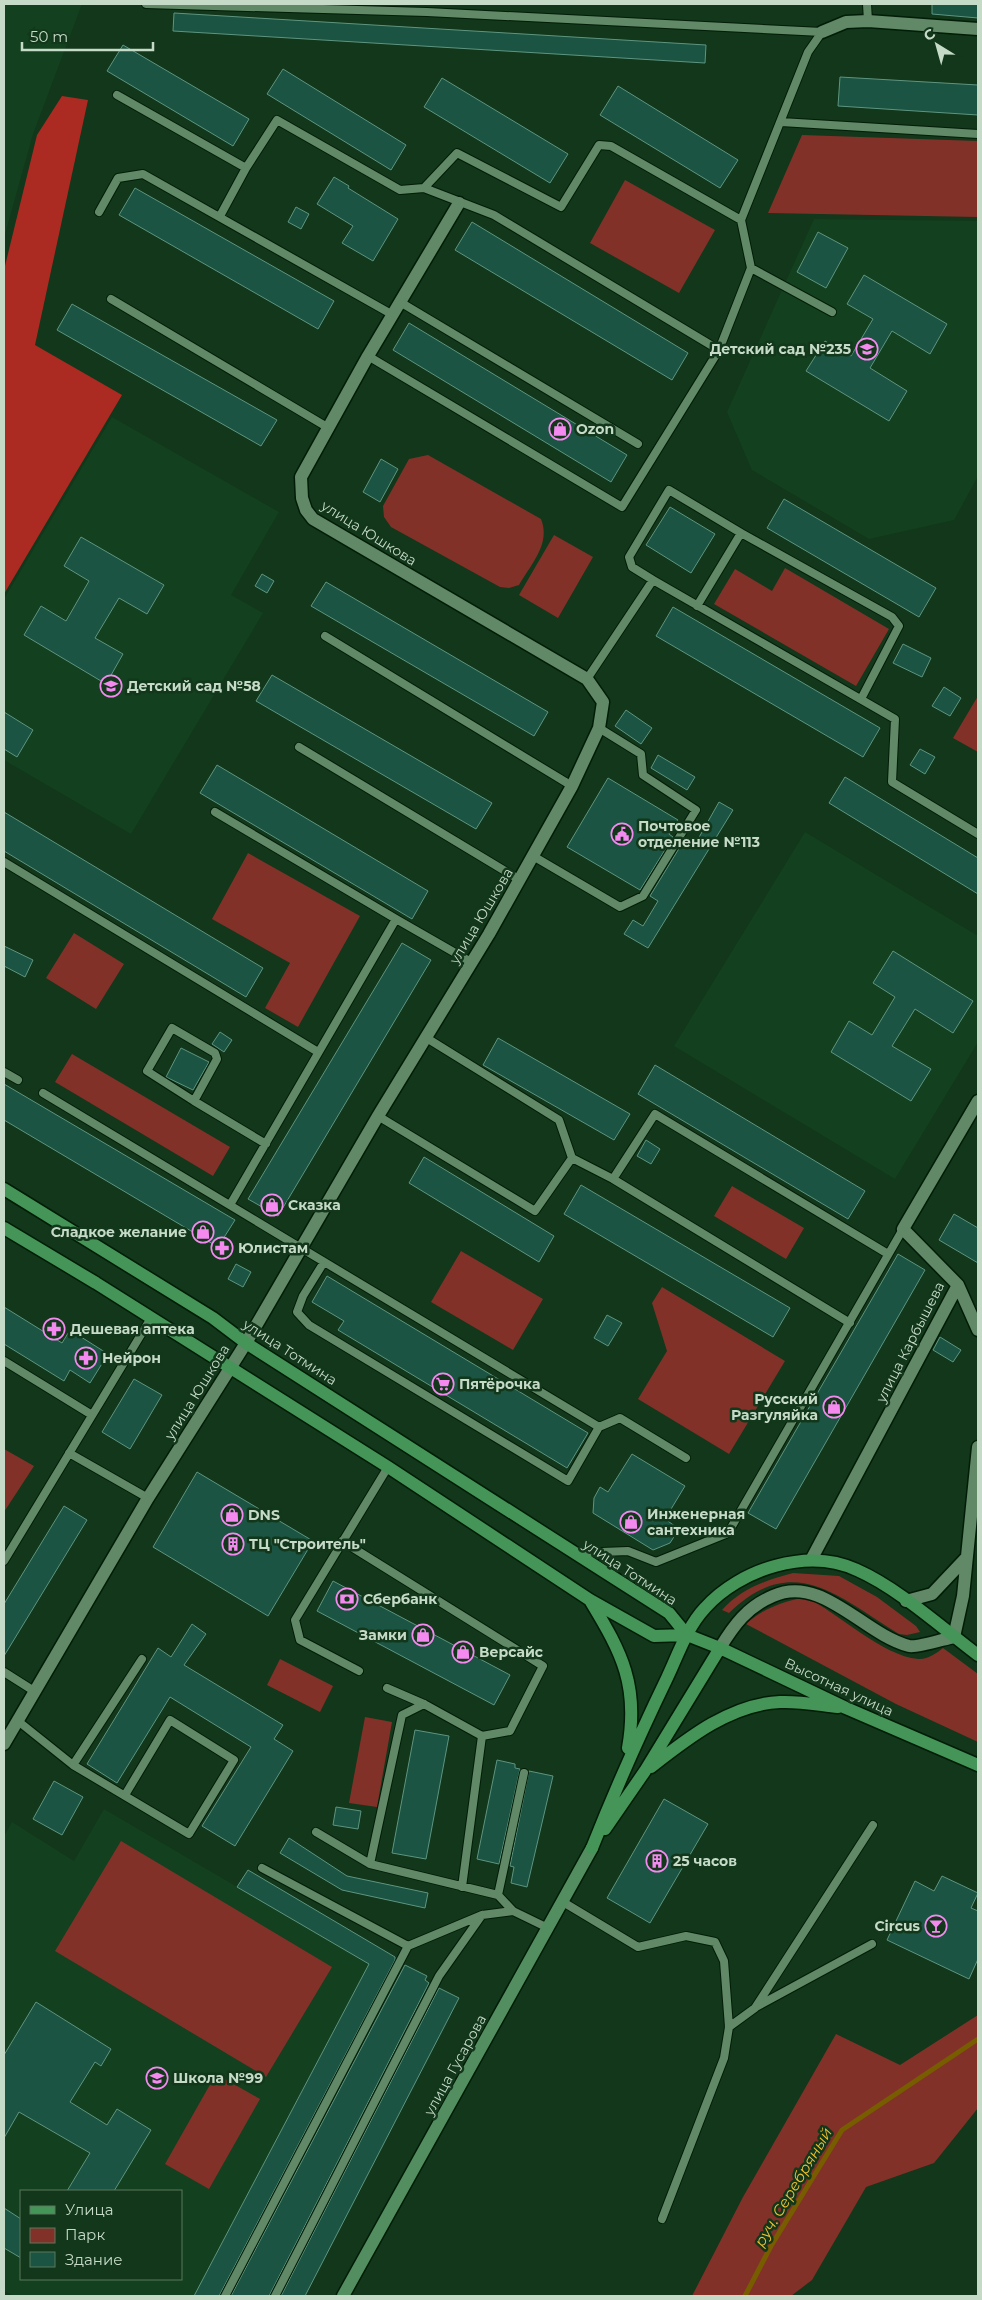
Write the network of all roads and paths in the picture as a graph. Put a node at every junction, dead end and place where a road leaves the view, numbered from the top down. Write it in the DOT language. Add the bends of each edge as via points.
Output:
graph roads {
  1 [pos="146,4"];
  2 [pos="866,4"];
  3 [pos="427,8"];
  4 [pos="868,21"];
  5 [pos="978,29"];
  6 [pos="822,32"];
  7 [pos="117,94"];
  8 [pos="781,122"];
  9 [pos="978,134"];
  10 [pos="246,168"];
  11 [pos="424,188"];
  12 [pos="459,203"];
  13 [pos="99,212"];
  14 [pos="220,216"];
  15 [pos="741,220"];
  16 [pos="751,268"];
  17 [pos="111,299"];
  18 [pos="400,302"];
  19 [pos="832,312"];
  20 [pos="392,315"];
  21 [pos="719,350"];
  22 [pos="368,356"];
  23 [pos="327,427"];
  24 [pos="638,444"];
  25 [pos="741,533"];
  26 [pos="653,580"];
  27 [pos="697,606"];
  28 [pos="325,636"];
  29 [pos="587,679"];
  30 [pos="861,699"];
  31 [pos="599,728"];
  32 [pos="299,747"];
  33 [pos="572,786"];
  34 [pos="215,812"];
  35 [pos="978,834"];
  36 [pos="533,856"];
  37 [pos="4,862"];
  38 [pos="520,880"];
  39 [pos="396,919"];
  40 [pos="471,962"];
  41 [pos="425,1037"];
  42 [pos="318,1052"];
  43 [pos="4,1072"];
  44 [pos="18,1080"];
  45 [pos="43,1093"];
  46 [pos="194,1101"];
  47 [pos="978,1101"];
  48 [pos="378,1116"];
  49 [pos="266,1144"];
  50 [pos="572,1158"];
  51 [pos="613,1179"];
  52 [pos="4,1190"];
  53 [pos="230,1205"];
  54 [pos="4,1228"];
  55 [pos="903,1230"];
  56 [pos="301,1248"];
  57 [pos="888,1254"];
  58 [pos="324,1262"];
  59 [pos="958,1285"];
  60 [pos="151,1318"];
  61 [pos="850,1323"];
  62 [pos="978,1330"];
  63 [pos="246,1343"];
  64 [pos="4,1361"];
  65 [pos="230,1368"];
  66 [pos="92,1415"];
  67 [pos="599,1427"];
  68 [pos="978,1447"];
  69 [pos="69,1453"];
  70 [pos="686,1458"];
  71 [pos="388,1467"];
  72 [pos="148,1498"];
  73 [pos="342,1541"];
  74 [pos="573,1553"];
  75 [pos="966,1558"];
  76 [pos="811,1560"];
  77 [pos="4,1561"];
  78 [pos="590,1600"];
  79 [pos="906,1601"];
  80 [pos="687,1635"];
  81 [pos="954,1637"];
  82 [pos="720,1648"];
  83 [pos="978,1655"];
  84 [pos="142,1659"];
  85 [pos="358,1671"];
  86 [pos="4,1672"];
  87 [pos="387,1688"];
  88 [pos="34,1691"];
  89 [pos="424,1704"];
  90 [pos="846,1708"];
  91 [pos="18,1721"];
  92 [pos="482,1736"];
  93 [pos="4,1744"];
  94 [pos="73,1765"];
  95 [pos="625,1765"];
  96 [pos="978,1765"];
  97 [pos="645,1771"];
  98 [pos="524,1773"];
  99 [pos="125,1795"];
  100 [pos="873,1825"];
  101 [pos="316,1832"];
  102 [pos="592,1848"];
  103 [pos="370,1864"];
  104 [pos="262,1868"];
  105 [pos="462,1887"];
  106 [pos="498,1895"];
  107 [pos="563,1902"];
  108 [pos="513,1912"];
  109 [pos="482,1915"];
  110 [pos="548,1928"];
  111 [pos="872,1944"];
  112 [pos="408,1946"];
  113 [pos="755,2008"];
  114 [pos="729,2027"];
  115 [pos="662,2219"];
  116 [pos="225,2296"];
  117 [pos="275,2296"];
  118 [pos="344,2296"];
  1 -- 3 [label="lane"];
  2 -- 4 [label="lane"];
  3 -- 6 [label="lane"];
  4 -- 5 [label="street"];
  4 -- 6 [label="street" via="846,22"];
  6 -- 8 [label="lane" via="808,52"];
  7 -- 10 [label="lane"];
  8 -- 9 [label="lane"];
  8 -- 15 [label="lane"];
  10 -- 11 [label="lane" via="277,120 400,190"];
  10 -- 14 [label="lane"];
  11 -- 12 [label="lane"];
  11 -- 15 [label="lane" via="457,153 561,207 599,145 611,146"];
  12 -- 18 [label="street, улица Юшкова"];
  12 -- 21 [label="lane" via="494,215"];
  13 -- 14 [label="lane" via="118,178 143,174"];
  14 -- 20 [label="lane"];
  15 -- 16 [label="lane"];
  16 -- 19 [label="lane"];
  16 -- 21 [label="lane"];
  17 -- 23 [label="lane"];
  18 -- 20 [label="street, улица Юшкова"];
  18 -- 24 [label="lane"];
  20 -- 22 [label="street, улица Юшкова"];
  21 -- 22 [label="lane" via="622,507"];
  22 -- 23 [label="street, улица Юшкова"];
  23 -- 29 [label="street, улица Юшкова" via="301,477 302,498 313,519"];
  25 -- 26 [label="lane" via="669,490 630,557 632,567"];
  25 -- 27 [label="lane"];
  25 -- 30 [label="lane" via="892,617 899,626"];
  26 -- 27 [label="lane"];
  26 -- 29 [label="lane"];
  27 -- 30 [label="lane"];
  28 -- 33 [label="lane"];
  29 -- 31 [label="street, улица Юшкова" via="603,702"];
  30 -- 35 [label="lane" via="895,719 892,782"];
  31 -- 33 [label="street, улица Юшкова"];
  31 -- 36 [label="lane" via="641,754 643,775 696,810 643,896 620,906"];
  32 -- 38 [label="lane"];
  33 -- 36 [label="street, улица Юшкова"];
  34 -- 39 [label="lane"];
  36 -- 38 [label="street, улица Юшкова"];
  37 -- 42 [label="lane"];
  38 -- 40 [label="street, улица Юшкова"];
  39 -- 40 [label="lane"];
  39 -- 42 [label="lane"];
  40 -- 41 [label="street, улица Юшкова"];
  41 -- 48 [label="street, улица Юшкова"];
  41 -- 50 [label="lane" via="559,1120"];
  42 -- 49 [label="lane"];
  43 -- 44 [label="lane"];
  45 -- 53 [label="lane"];
  46 -- 46 [label="lane" via="217,1059 216,1053 172,1028 147,1071"];
  46 -- 49 [label="lane"];
  47 -- 55 [label="street"];
  48 -- 50 [label="lane" via="535,1211"];
  48 -- 56 [label="street, улица Юшкова"];
  49 -- 53 [label="lane"];
  50 -- 51 [label="lane"];
  51 -- 57 [label="lane" via="654,1114"];
  51 -- 61 [label="lane"];
  52 -- 63 [label="main road, улица Тотмина" via="213,1318"];
  53 -- 56 [label="lane"];
  54 -- 60 [label="main road"];
  55 -- 57 [label="lane"];
  55 -- 59 [label="street, улица Карбышева"];
  56 -- 58 [label="lane"];
  56 -- 63 [label="street, улица Юшкова"];
  57 -- 61 [label="lane"];
  58 -- 67 [label="lane"];
  58 -- 67 [label="lane" via="297,1312 309,1325 568,1481"];
  59 -- 62 [label="street"];
  59 -- 76 [label="street, улица Карбышева"];
  60 -- 65 [label="main road"];
  60 -- 66 [label="lane"];
  61 -- 74 [label="lane" via="728,1533 656,1562 628,1551"];
  63 -- 65 [label="street, улица Юшкова"];
  63 -- 74 [label="main road, улица Тотмина"];
  64 -- 66 [label="lane"];
  65 -- 71 [label="main road"];
  65 -- 72 [label="street, улица Юшкова"];
  66 -- 69 [label="lane"];
  67 -- 70 [label="lane" via="620,1418"];
  68 -- 75 [label="street"];
  69 -- 72 [label="lane"];
  69 -- 77 [label="lane"];
  71 -- 73 [label="lane"];
  71 -- 78 [label="main road"];
  72 -- 88 [label="street, улица Юшкова"];
  73 -- 85 [label="lane" via="295,1620 300,1640"];
  73 -- 92 [label="lane" via="542,1666 510,1731"];
  74 -- 80 [label="main road, улица Тотмина" via="669,1613"];
  75 -- 79 [label="street" via="932,1594"];
  75 -- 81 [label="street" via="963,1596"];
  76 -- 79 [label="main road" via="856,1569"];
  76 -- 80 [label="main road" via="795,1561 753,1575 726,1589 704,1608"];
  78 -- 80 [label="main road" via="654,1636"];
  78 -- 95 [label="main road" via="613,1638 631,1686 632,1726"];
  79 -- 81 [label="main road"];
  80 -- 82 [label="main road, Высотная улица"];
  80 -- 95 [label="main road"];
  81 -- 82 [label="street" via="911,1647 875,1631 811,1592 796,1589 759,1601 737,1620"];
  81 -- 83 [label="main road"];
  82 -- 90 [label="main road, Высотная улица"];
  82 -- 97 [label="main road"];
  84 -- 94 [label="lane"];
  86 -- 88 [label="lane"];
  87 -- 89 [label="lane"];
  88 -- 91 [label="street, улица Юшкова"];
  89 -- 92 [label="lane"];
  89 -- 103 [label="lane" via="402,1714"];
  90 -- 96 [label="main road, Высотная улица"];
  90 -- 97 [label="main road" via="780,1702 748,1708 713,1722"];
  91 -- 93 [label="street, улица Юшкова"];
  91 -- 94 [label="lane"];
  92 -- 105 [label="lane"];
  94 -- 99 [label="lane"];
  95 -- 102 [label="main road"];
  97 -- 102 [label="main road"];
  98 -- 106 [label="lane"];
  99 -- 99 [label="lane" via="189,1834 234,1760 170,1720"];
  100 -- 113 [label="lane"];
  101 -- 103 [label="lane"];
  102 -- 107 [label="main road, улица Гусарова"];
  103 -- 105 [label="lane"];
  104 -- 112 [label="lane"];
  105 -- 106 [label="lane"];
  106 -- 108 [label="lane"];
  107 -- 110 [label="main road, улица Гусарова"];
  107 -- 114 [label="lane" via="638,1947 686,1936 715,1942 724,1961"];
  108 -- 109 [label="lane"];
  108 -- 110 [label="lane"];
  109 -- 112 [label="lane"];
  109 -- 117 [label="lane" via="440,1976"];
  110 -- 118 [label="main road, улица Гусарова"];
  111 -- 113 [label="lane"];
  112 -- 116 [label="lane"];
  113 -- 114 [label="lane"];
  114 -- 115 [label="lane" via="724,2058"];
}
